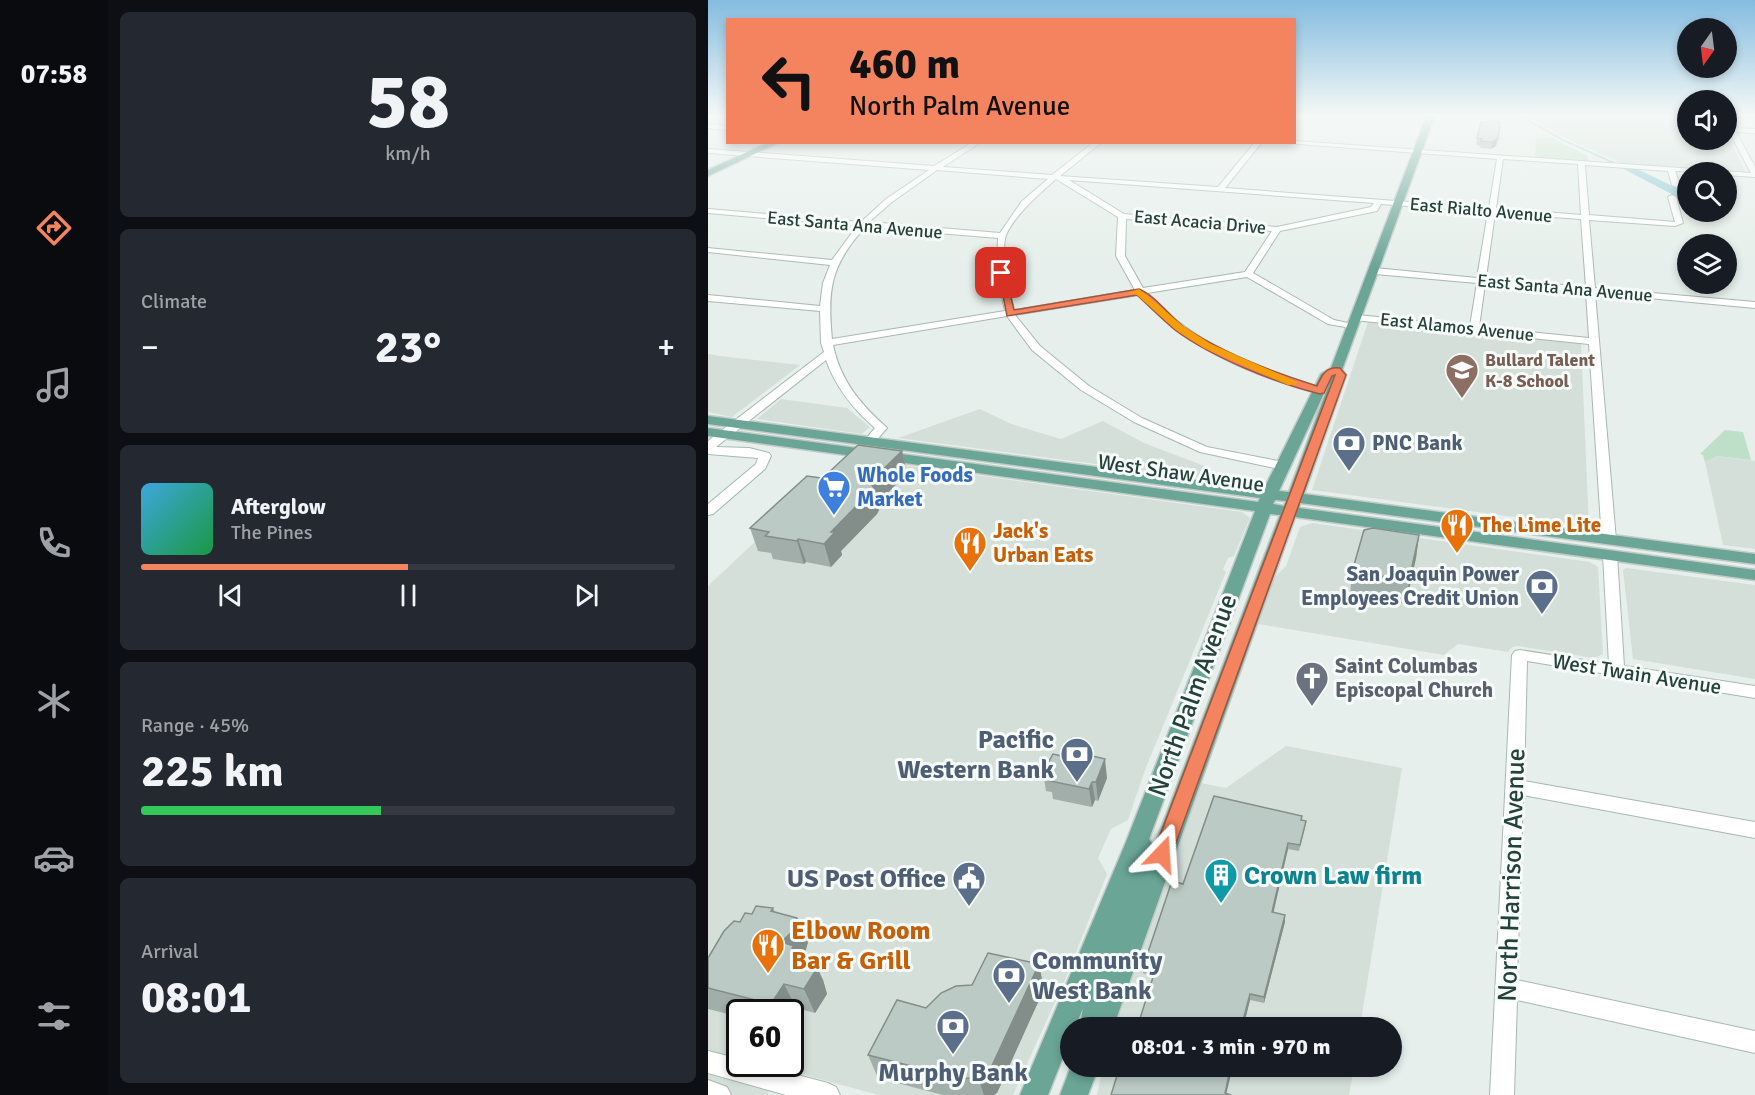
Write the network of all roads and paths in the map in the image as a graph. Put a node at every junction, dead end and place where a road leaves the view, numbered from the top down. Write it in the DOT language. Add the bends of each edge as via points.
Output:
graph roads {
  1 [pos="724,166"];
  2 [pos="912,166"];
  3 [pos="940,166"];
  4 [pos="1068,166"];
  5 [pos="1239,166"];
  6 [pos="1413,166"];
  7 [pos="1499,166"];
  8 [pos="1581,166"];
  9 [pos="1628,166"];
  10 [pos="937,168"];
  11 [pos="1671,169"];
  12 [pos="1677,169"];
  13 [pos="708,173"];
  14 [pos="1737,173"];
  15 [pos="1755,174"];
  16 [pos="1054,177"];
  17 [pos="1676,185"];
  18 [pos="1220,190"];
  19 [pos="1672,198"];
  20 [pos="1379,201"];
  21 [pos="1399,203"];
  22 [pos="1492,210"];
  23 [pos="708,212"];
  24 [pos="1122,216"];
  25 [pos="1585,218"];
  26 [pos="863,225"];
  27 [pos="1277,229"];
  28 [pos="1002,236"];
  29 [pos="708,250"];
  30 [pos="836,263"];
  31 [pos="1375,271"];
  32 [pos="1248,274"];
  33 [pos="1482,281"];
  34 [pos="1590,290"];
  35 [pos="1139,292"];
  36 [pos="708,298"];
  37 [pos="1755,305"];
  38 [pos="825,309"];
  39 [pos="1010,314"];
  40 [pos="1356,323"];
  41 [pos="1474,329"];
  42 [pos="1593,341"];
  43 [pos="827,349"];
  44 [pos="1336,370"];
  45 [pos="1320,391"];
  46 [pos="708,420"];
  47 [pos="737,424"];
  48 [pos="708,432"];
  49 [pos="724,434"];
  50 [pos="870,441"];
  51 [pos="708,449"];
  52 [pos="932,462"];
  53 [pos="1039,464"];
  54 [pos="1284,466"];
  55 [pos="1267,501"];
  56 [pos="1292,504"];
  57 [pos="708,511"];
  58 [pos="1609,547"];
  59 [pos="1755,559"];
  60 [pos="1755,575"];
  61 [pos="1520,655"];
  62 [pos="1617,671"];
  63 [pos="1755,692"];
  64 [pos="1513,786"];
  65 [pos="1755,830"];
  66 [pos="1137,842"];
  67 [pos="1507,988"];
  68 [pos="1095,1017"];
  69 [pos="1103,1017"];
  70 [pos="1755,1042"];
  71 [pos="708,1062"];
  72 [pos="1081,1077"];
  73 [pos="708,1092"];
  74 [pos="719,1095"];
  75 [pos="828,1095"];
  76 [pos="1034,1095"];
  77 [pos="1074,1095"];
  78 [pos="1502,1095"];
  1 -- 13 [label="main road"];
  2 -- 10 [label="street, East Rialto Avenue"];
  3 -- 10 [label="street"];
  4 -- 16 [label="street"];
  5 -- 18 [label="street"];
  6 -- 21 [label="main road, North Palm Avenue"];
  7 -- 22 [label="street"];
  8 -- 25 [label="street"];
  9 -- 11 [label="street"];
  10 -- 16 [label="street, East Rialto Avenue"];
  10 -- 26 [label="street" via="891,198"];
  11 -- 12 [label="street"];
  11 -- 17 [label="street"];
  14 -- 15 [label="street"];
  16 -- 18 [label="street, East Rialto Avenue"];
  16 -- 24 [label="street"];
  16 -- 28 [label="street" via="1025,203"];
  18 -- 20 [label="street, East Rialto Avenue"];
  19 -- 25 [label="street, East Rialto Avenue" via="1679,223 1675,224"];
  20 -- 21 [label="street, East Rialto Avenue"];
  20 -- 27 [label="street, East Acacia Drive" via="1374,209"];
  21 -- 22 [label="street, East Rialto Avenue"];
  21 -- 31 [label="main road, North Palm Avenue"];
  22 -- 25 [label="street, East Rialto Avenue"];
  22 -- 33 [label="street"];
  23 -- 26 [label="street, East Santa Ana Avenue"];
  24 -- 27 [label="street, East Acacia Drive"];
  24 -- 35 [label="street" via="1120,252"];
  25 -- 34 [label="street"];
  26 -- 28 [label="street, East Santa Ana Avenue"];
  26 -- 30 [label="street" via="847,242"];
  27 -- 32 [label="street"];
  28 -- 39 [label="street" via="1001,273"];
  29 -- 30 [label="street"];
  30 -- 38 [label="street" via="827,283"];
  31 -- 33 [label="street, East Santa Ana Avenue"];
  31 -- 40 [label="main road, North Palm Avenue"];
  32 -- 35 [label="street"];
  32 -- 40 [label="street, East Alamos Avenue" via="1331,322"];
  33 -- 34 [label="street, East Santa Ana Avenue"];
  33 -- 41 [label="street"];
  34 -- 37 [label="street, East Santa Ana Avenue"];
  34 -- 42 [label="street"];
  35 -- 39 [label="street"];
  35 -- 45 [label="street" via="1179,328 1208,346"];
  36 -- 38 [label="street"];
  38 -- 43 [label="street"];
  39 -- 43 [label="street"];
  39 -- 54 [label="street" via="1036,348 1085,388 1138,420 1204,450"];
  40 -- 41 [label="street, East Alamos Avenue"];
  40 -- 44 [label="main road, North Palm Avenue"];
  41 -- 42 [label="street, East Alamos Avenue"];
  42 -- 58 [label="street"];
  43 -- 47 [label="street"];
  43 -- 50 [label="street" via="852,400 881,428"];
  44 -- 45 [label="main road, North Palm Avenue" via="1327,374"];
  44 -- 56 [label="main road, North Palm Avenue" via="1340,375"];
  45 -- 54 [label="main road, North Palm Avenue"];
  46 -- 47 [label="main road, West Shaw Avenue"];
  47 -- 49 [label="street"];
  47 -- 50 [label="main road, West Shaw Avenue"];
  48 -- 49 [label="main road, West Shaw Avenue"];
  49 -- 51 [label="street"];
  49 -- 52 [label="main road, West Shaw Avenue"];
  50 -- 53 [label="main road, West Shaw Avenue"];
  51 -- 57 [label="street" via="765,456 761,466"];
  52 -- 53 [label="main road" via="950,458 1015,467"];
  52 -- 55 [label="main road, West Shaw Avenue"];
  53 -- 55 [label="main road, West Shaw Avenue"];
  54 -- 55 [label="main road, North Palm Avenue"];
  55 -- 56 [label="main road, West Shaw Avenue"];
  55 -- 66 [label="main road, North Palm Avenue"];
  56 -- 58 [label="main road, West Shaw Avenue"];
  56 -- 58 [label="main road, West Shaw Avenue" via="1543,546"];
  56 -- 69 [label="main road, North Palm Avenue"];
  58 -- 59 [label="main road" via="1674,556"];
  58 -- 60 [label="main road, West Shaw Avenue"];
  58 -- 62 [label="street"];
  61 -- 62 [label="street, West Twain Avenue"];
  61 -- 64 [label="street, North Harrison Avenue"];
  62 -- 63 [label="street, West Twain Avenue"];
  64 -- 65 [label="street"];
  64 -- 67 [label="street, North Harrison Avenue"];
  66 -- 68 [label="main road" via="1143,848 1145,863 1099,990"];
  66 -- 76 [label="main road, North Palm Avenue"];
  67 -- 70 [label="street"];
  67 -- 78 [label="street, North Harrison Avenue"];
  71 -- 75 [label="street"];
  72 -- 77 [label="main road"];
  73 -- 74 [label="street"];
}
